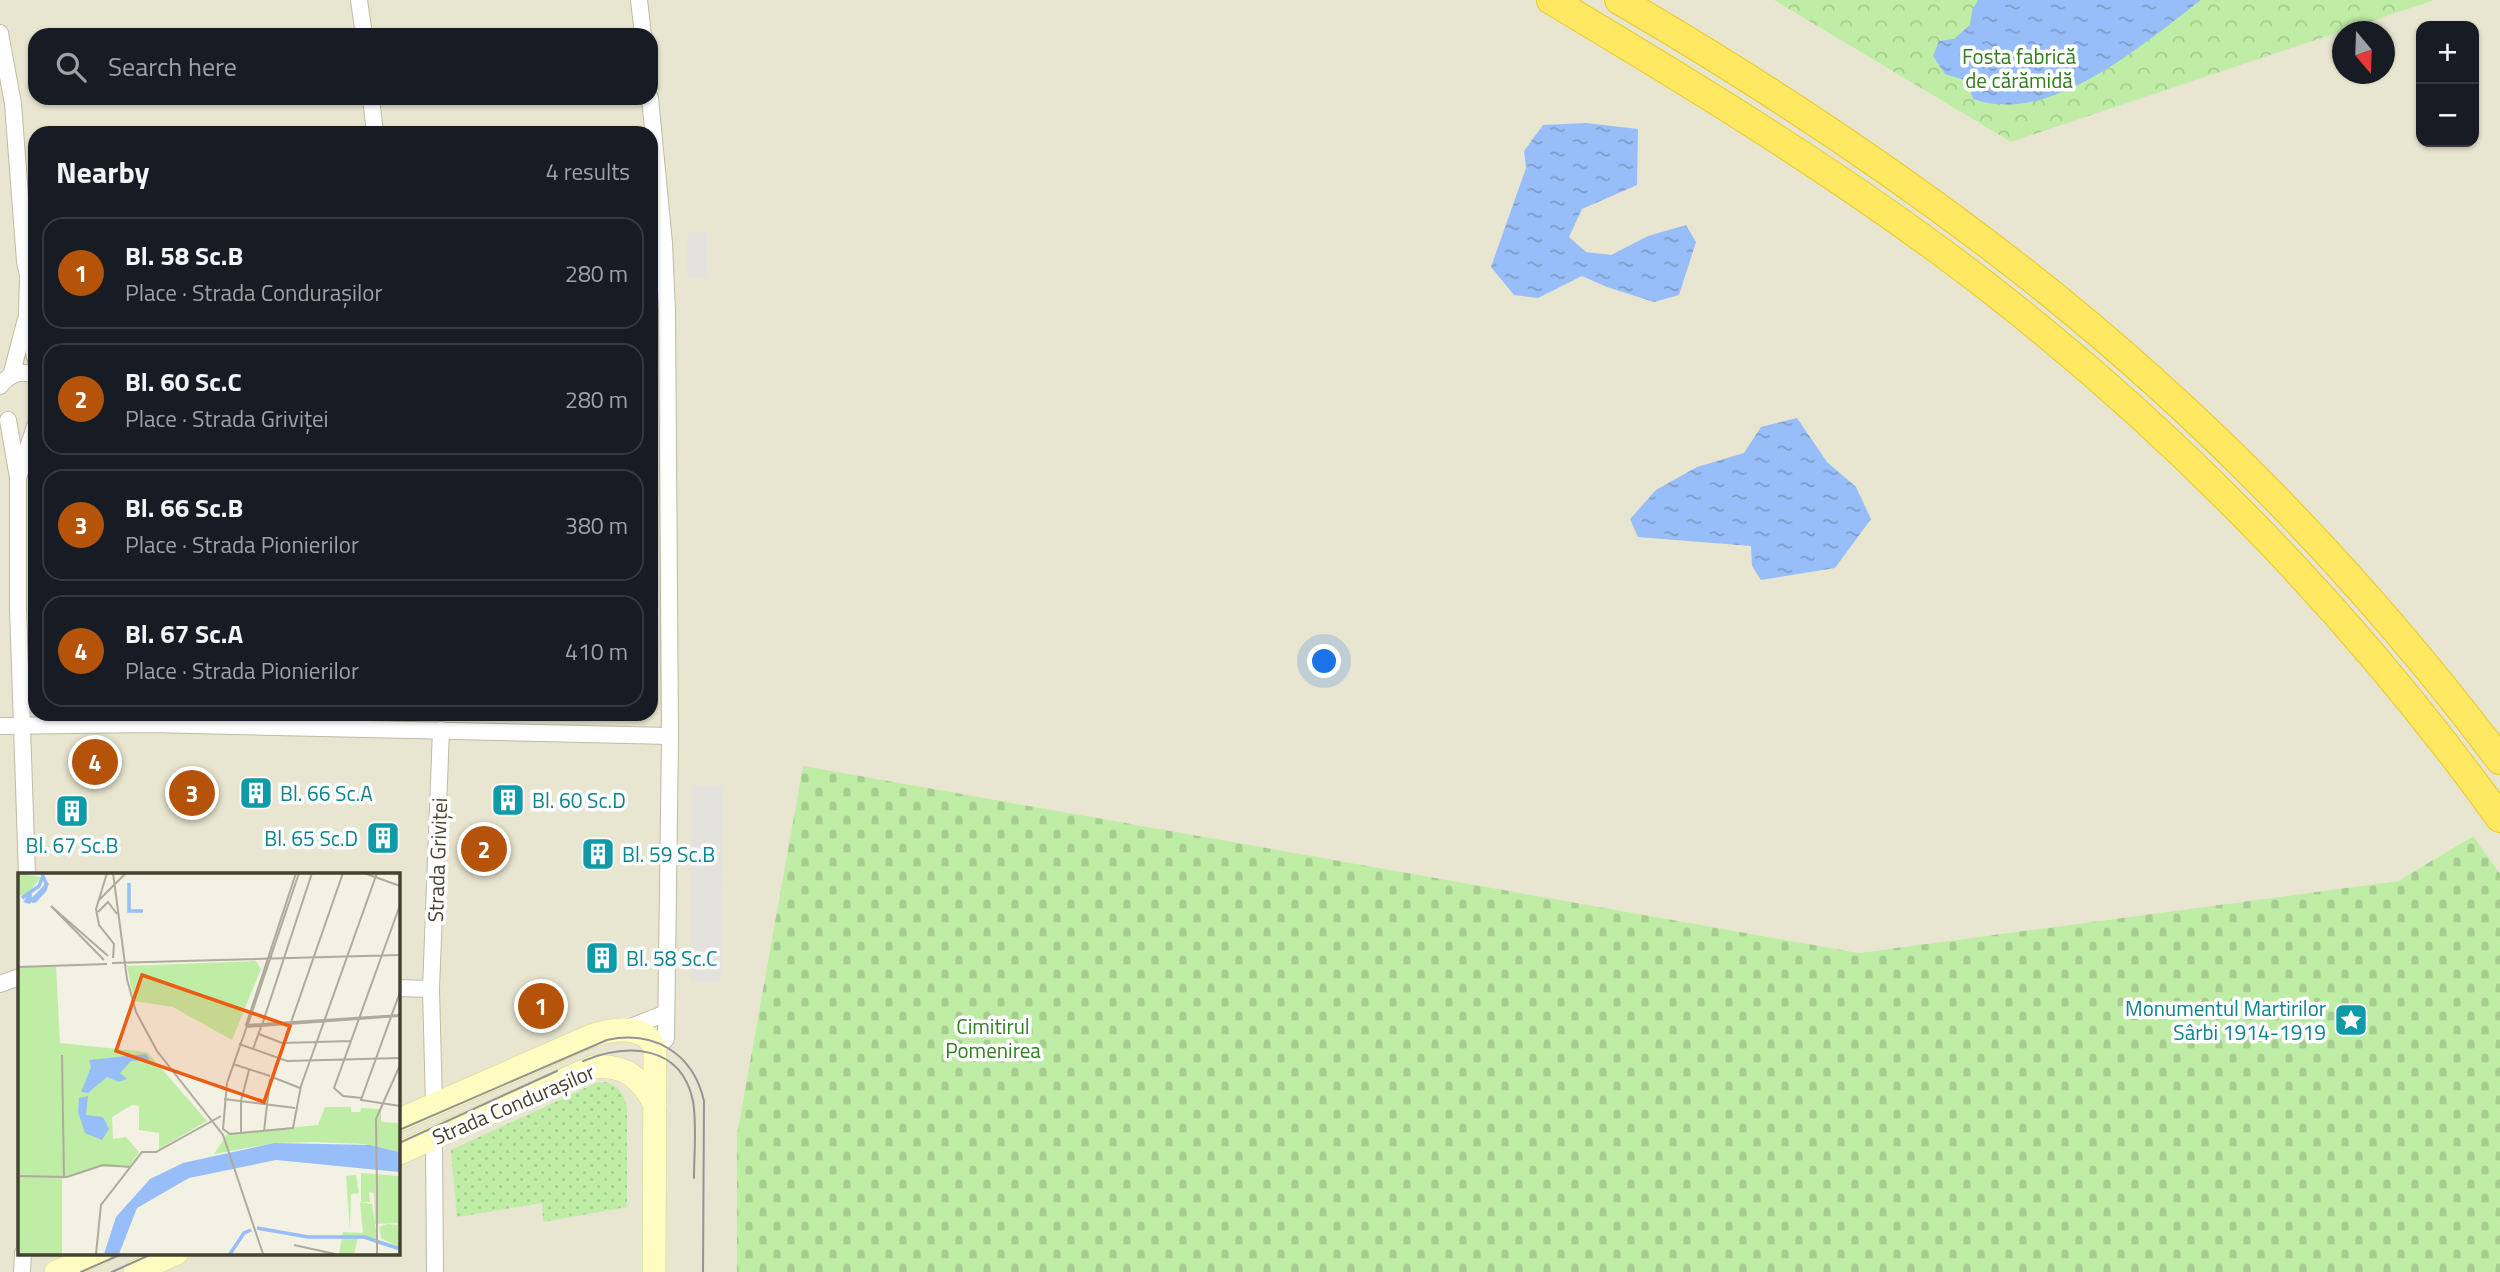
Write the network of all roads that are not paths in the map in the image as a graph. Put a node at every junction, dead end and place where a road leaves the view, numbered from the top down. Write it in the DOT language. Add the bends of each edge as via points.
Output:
graph roads {
  1 [pos="359,0"];
  2 [pos="639,0"];
  3 [pos="1550,0"];
  4 [pos="1627,5"];
  5 [pos="363,28"];
  6 [pos="642,28"];
  7 [pos="0,33"];
  8 [pos="372,105"];
  9 [pos="651,105"];
  10 [pos="374,126"];
  11 [pos="653,126"];
  12 [pos="658,181"];
  13 [pos="28,272"];
  14 [pos="28,294"];
  15 [pos="27,314"];
  16 [pos="28,319"];
  17 [pos="28,373"];
  18 [pos="3,383"];
  19 [pos="659,399"];
  20 [pos="2,415"];
  21 [pos="28,424"];
  22 [pos="28,446"];
  23 [pos="18,478"];
  24 [pos="0,726"];
  25 [pos="21,726"];
  26 [pos="441,730"];
  27 [pos="670,736"];
  28 [pos="2500,760"];
  29 [pos="2500,818"];
  30 [pos="27,873"];
  31 [pos="18,977"];
  32 [pos="0,984"];
  33 [pos="399,988"];
  34 [pos="431,989"];
  35 [pos="666,1013"];
  36 [pos="623,1030"];
  37 [pos="655,1049"];
  38 [pos="434,1105"];
  39 [pos="655,1106"];
  40 [pos="399,1120"];
  41 [pos="434,1138"];
  42 [pos="399,1153"];
  43 [pos="23,1254"];
  44 [pos="98,1254"];
  45 [pos="175,1254"];
  46 [pos="22,1272"];
  47 [pos="56,1272"];
  48 [pos="135,1272"];
  49 [pos="435,1272"];
  50 [pos="654,1272"];
  1 -- 5 [label="street"];
  2 -- 6 [label="street"];
  3 -- 29 [label="highway" via="1804,157 1941,252 2053,341 2245,518 2340,619"];
  4 -- 28 [label="highway" via="1908,185 2021,270 2130,361 2308,533 2426,666"];
  7 -- 13 [label="street" via="13,104"];
  8 -- 10 [label="street"];
  9 -- 11 [label="street"];
  12 -- 19 [label="street" via="664,243"];
  14 -- 15 [label="street"];
  15 -- 16 [label="street"];
  15 -- 18 [label="street"];
  17 -- 18 [label="street"];
  19 -- 27 [label="street" via="670,543"];
  20 -- 21 [label="street" via="17,425"];
  20 -- 23 [label="street"];
  22 -- 23 [label="street"];
  23 -- 25 [label="street"];
  24 -- 25 [label="street"];
  25 -- 26 [label="street"];
  25 -- 30 [label="street"];
  26 -- 27 [label="street"];
  26 -- 34 [label="street, Strada Griviței"];
  27 -- 35 [label="street"];
  31 -- 32 [label="street"];
  33 -- 34 [label="street"];
  34 -- 38 [label="street, Strada Griviței"];
  35 -- 36 [label="street, Strada Condurașilor"];
  35 -- 37 [label="street" via="656,1022"];
  36 -- 37 [label="main road" via="648,1037"];
  36 -- 38 [label="main road, Strada Condurașilor" via="591,1036"];
  37 -- 39 [label="main road"];
  38 -- 40 [label="main road, Strada Condurașilor"];
  39 -- 41 [label="main road, Strada Condurașilor" via="632,1074 615,1067 593,1067"];
  39 -- 50 [label="main road"];
  41 -- 42 [label="main road, Strada Condurașilor"];
  41 -- 49 [label="street"];
  43 -- 46 [label="street"];
  44 -- 47 [label="main road"];
  45 -- 48 [label="main road"];
}
